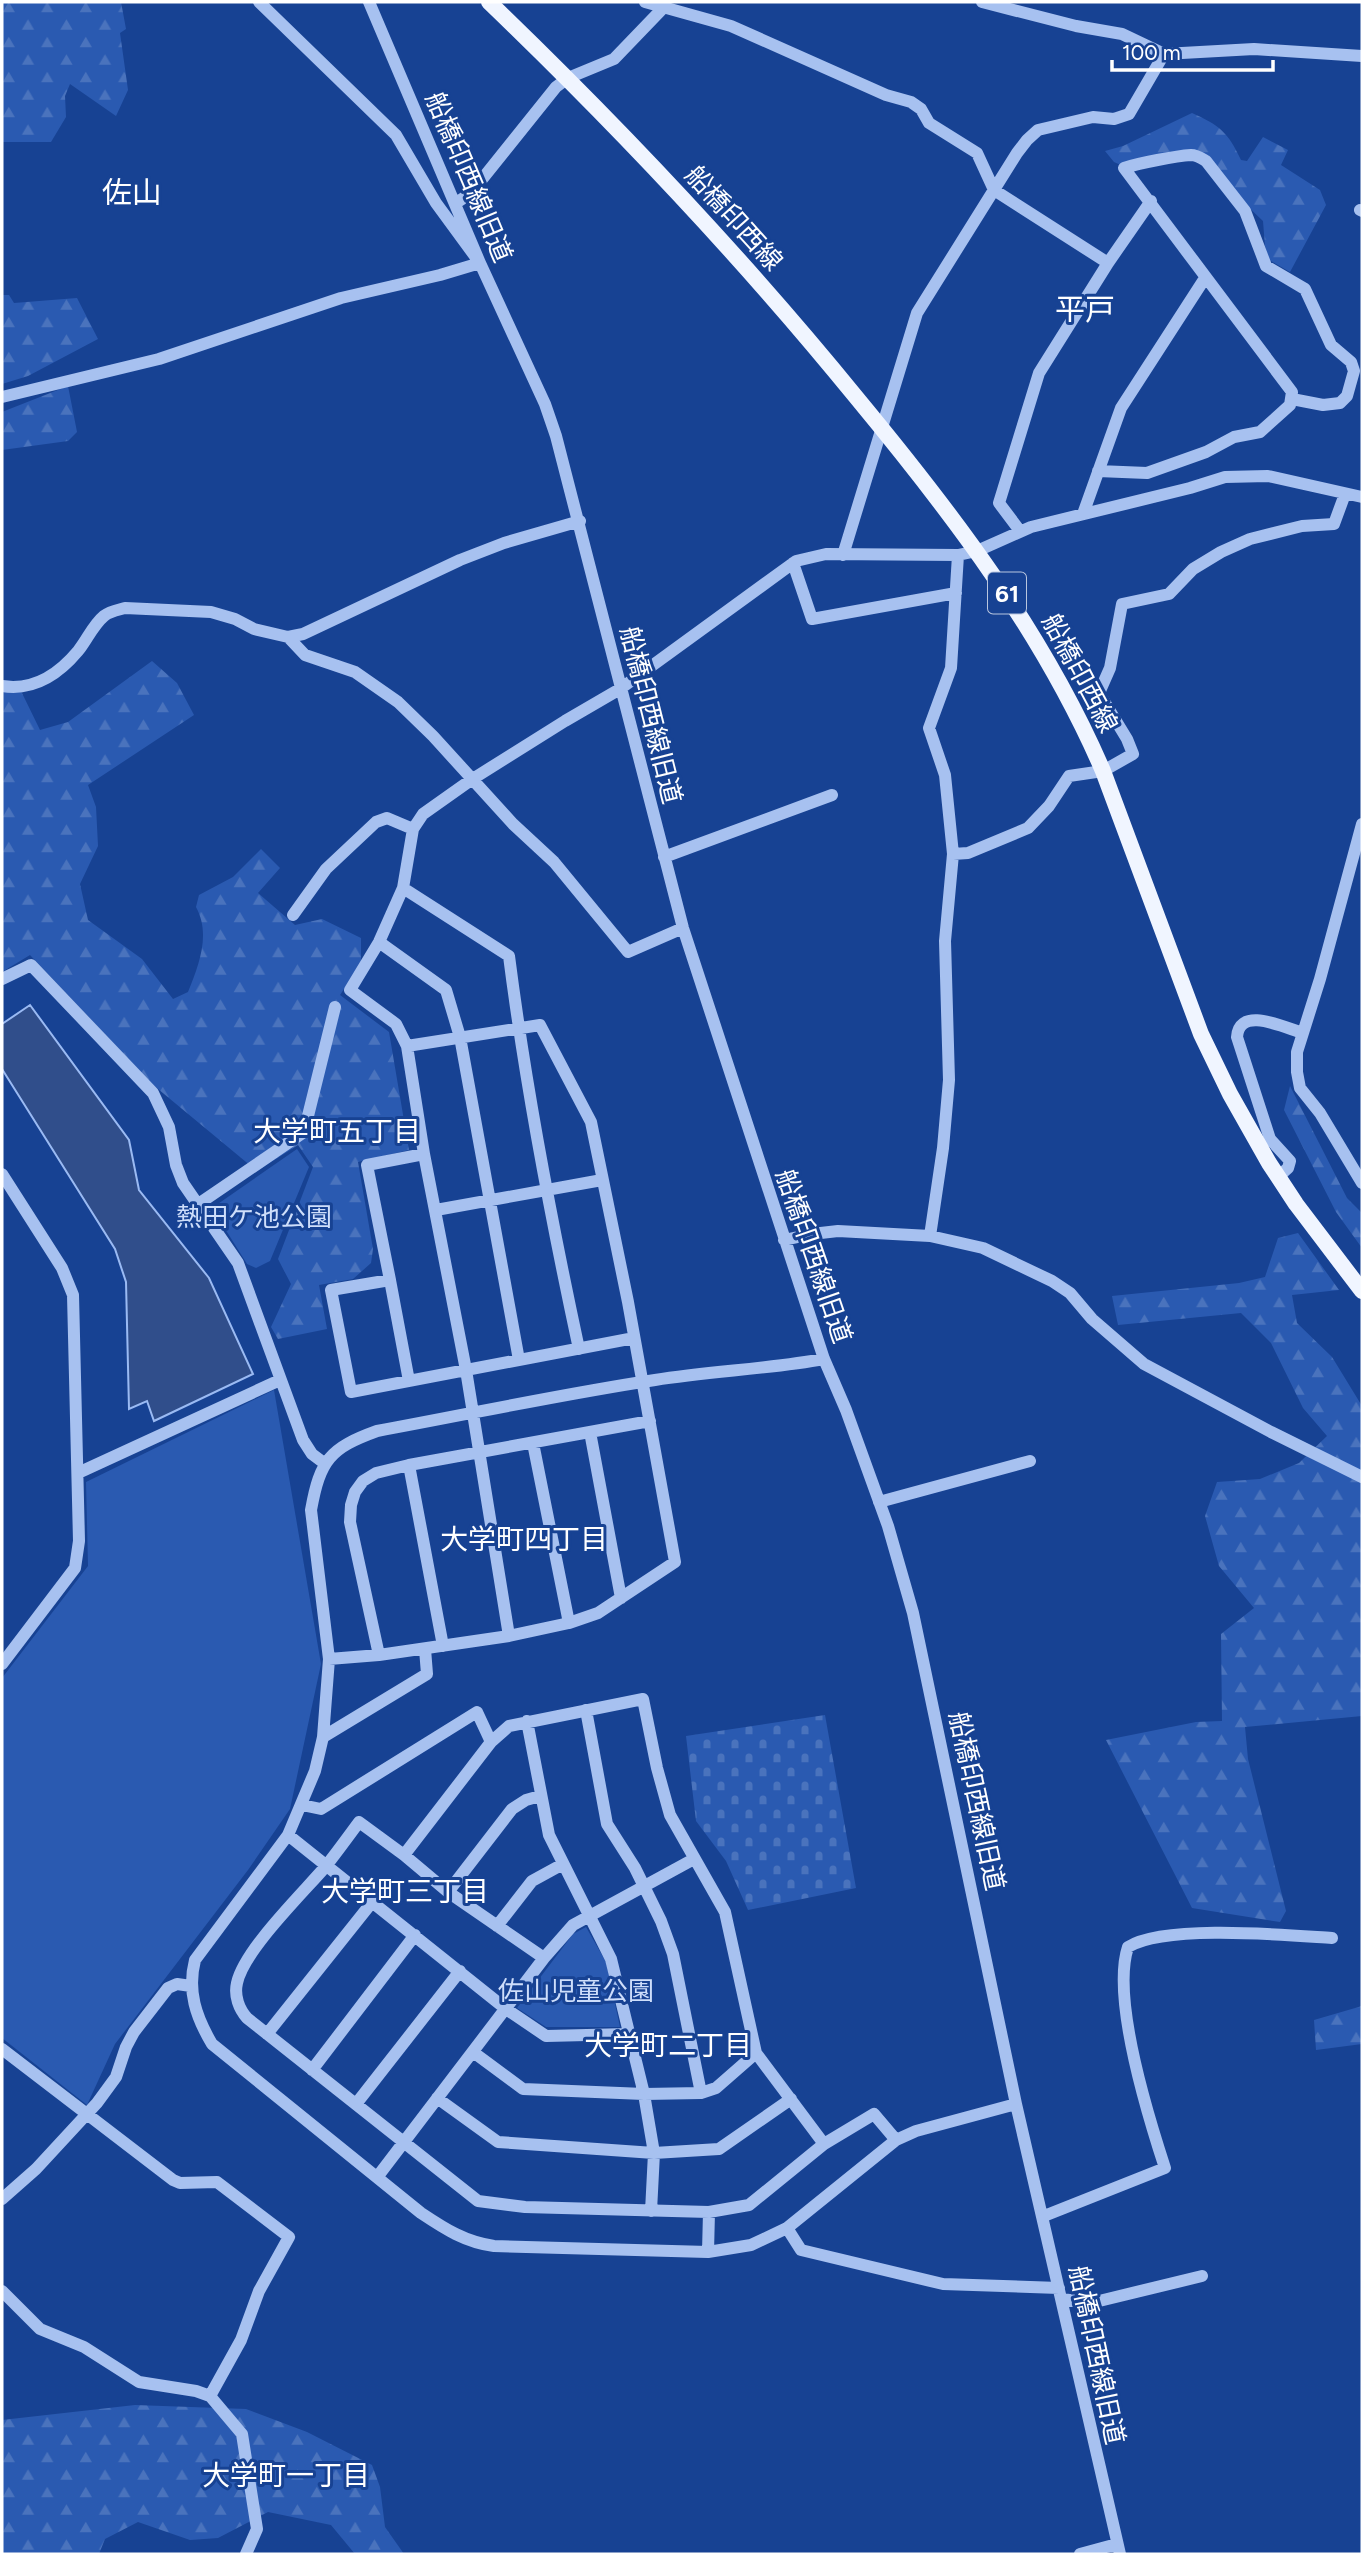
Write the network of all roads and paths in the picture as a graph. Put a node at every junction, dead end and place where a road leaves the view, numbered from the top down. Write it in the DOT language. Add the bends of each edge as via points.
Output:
graph roads {
  1 [pos="260,2"];
  2 [pos="369,2"];
  3 [pos="489,2"];
  4 [pos="645,2"];
  5 [pos="982,2"];
  6 [pos="665,6"];
  7 [pos="1164,54"];
  8 [pos="1362,56"];
  9 [pos="568,78"];
  10 [pos="994,190"];
  11 [pos="1151,201"];
  12 [pos="456,203"];
  13 [pos="480,263"];
  14 [pos="1108,263"];
  15 [pos="1205,278"];
  16 [pos="2,397"];
  17 [pos="1292,399"];
  18 [pos="882,428"];
  19 [pos="1098,471"];
  20 [pos="1345,494"];
  21 [pos="1362,497"];
  22 [pos="1083,514"];
  23 [pos="580,521"];
  24 [pos="1020,531"];
  25 [pos="977,551"];
  26 [pos="843,555"];
  27 [pos="958,555"];
  28 [pos="793,563"];
  29 [pos="956,593"];
  30 [pos="288,638"];
  31 [pos="2,685"];
  32 [pos="620,689"];
  33 [pos="1103,771"];
  34 [pos="471,780"];
  35 [pos="832,795"];
  36 [pos="1362,824"];
  37 [pos="413,829"];
  38 [pos="953,854"];
  39 [pos="664,857"];
  40 [pos="403,888"];
  41 [pos="293,915"];
  42 [pos="683,928"];
  43 [pos="379,942"];
  44 [pos="2,979"];
  45 [pos="335,1007"];
  46 [pos="518,1028"];
  47 [pos="1303,1033"];
  48 [pos="460,1037"];
  49 [pos="407,1046"];
  50 [pos="424,1154"];
  51 [pos="2,1174"];
  52 [pos="1279,1176"];
  53 [pos="603,1180"];
  54 [pos="1362,1183"];
  55 [pos="546,1191"];
  56 [pos="489,1201"];
  57 [pos="198,1205"];
  58 [pos="436,1210"];
  59 [pos="930,1236"];
  60 [pos="784,1240"];
  61 [pos="390,1280"];
  62 [pos="1362,1291"];
  63 [pos="634,1338"];
  64 [pos="579,1349"];
  65 [pos="824,1359"];
  66 [pos="519,1360"];
  67 [pos="466,1370"];
  68 [pos="280,1380"];
  69 [pos="409,1381"];
  70 [pos="642,1382"];
  71 [pos="472,1414"];
  72 [pos="650,1421"];
  73 [pos="590,1433"];
  74 [pos="533,1443"];
  75 [pos="478,1452"];
  76 [pos="1030,1461"];
  77 [pos="324,1463"];
  78 [pos="409,1465"];
  79 [pos="78,1473"];
  80 [pos="1362,1477"];
  81 [pos="879,1502"];
  82 [pos="621,1598"];
  83 [pos="569,1623"];
  84 [pos="509,1636"];
  85 [pos="443,1646"];
  86 [pos="425,1649"];
  87 [pos="379,1655"];
  88 [pos="328,1660"];
  89 [pos="2,1664"];
  90 [pos="586,1710"];
  91 [pos="527,1721"];
  92 [pos="323,1737"];
  93 [pos="491,1742"];
  94 [pos="540,1796"];
  95 [pos="302,1805"];
  96 [pos="288,1835"];
  97 [pos="404,1855"];
  98 [pos="694,1859"];
  99 [pos="563,1864"];
  100 [pos="327,1865"];
  101 [pos="644,1886"];
  102 [pos="448,1892"];
  103 [pos="373,1901"];
  104 [pos="589,1917"];
  105 [pos="497,1926"];
  106 [pos="415,1935"];
  107 [pos="1332,1938"];
  108 [pos="544,1958"];
  109 [pos="460,1971"];
  110 [pos="191,1986"];
  111 [pos="506,2008"];
  112 [pos="267,2034"];
  113 [pos="628,2034"];
  114 [pos="2,2049"];
  115 [pos="473,2052"];
  116 [pos="756,2053"];
  117 [pos="312,2070"];
  118 [pos="701,2093"];
  119 [pos="644,2094"];
  120 [pos="438,2098"];
  121 [pos="791,2099"];
  122 [pos="1016,2104"];
  123 [pos="356,2105"];
  124 [pos="87,2115"];
  125 [pos="896,2140"];
  126 [pos="403,2142"];
  127 [pos="824,2144"];
  128 [pos="654,2152"];
  129 [pos="378,2176"];
  130 [pos="2,2199"];
  131 [pos="651,2211"];
  132 [pos="709,2212"];
  133 [pos="1044,2216"];
  134 [pos="787,2228"];
  135 [pos="708,2252"];
  136 [pos="1202,2276"];
  137 [pos="2,2291"];
  138 [pos="1060,2293"];
  139 [pos="210,2396"];
  140 [pos="1119,2549"];
  141 [pos="246,2554"];
  142 [pos="1080,2554"];
  1 -- 13 [label="street" via="396,135 436,203"];
  2 -- 12 [label="street, 船橋印西線旧道"];
  3 -- 9 [label="main road, 船橋印西線 / 61"];
  4 -- 6 [label="street"];
  5 -- 7 [label="street" via="1122,34"];
  6 -- 9 [label="street" via="614,59"];
  6 -- 10 [label="street" via="731,26 911,102 929,123 977,153"];
  7 -- 8 [label="street" via="1254,49"];
  7 -- 10 [label="street" via="1129,114 1038,130"];
  9 -- 12 [label="street" via="471,192"];
  9 -- 18 [label="main road, 船橋印西線 / 61" via="721,238"];
  10 -- 14 [label="street"];
  10 -- 18 [label="street" via="917,313"];
  11 -- 14 [label="street"];
  11 -- 15 [label="street"];
  11 -- 17 [label="street" via="1124,168 1199,157 1245,211 1266,266 1310,296 1331,345 1351,362 1354,371 1347,396 1340,403"];
  12 -- 13 [label="street, 船橋印西線旧道"];
  13 -- 16 [label="street" via="341,298 159,359"];
  13 -- 23 [label="street, 船橋印西線旧道" via="545,404"];
  14 -- 24 [label="street" via="1038,373 999,503"];
  15 -- 17 [label="street" via="1292,392"];
  15 -- 19 [label="street" via="1121,408"];
  17 -- 19 [label="street" via="1260,432 1234,437 1147,472"];
  18 -- 25 [label="main road, 船橋印西線 / 61"];
  18 -- 26 [label="street"];
  19 -- 22 [label="street"];
  20 -- 21 [label="street"];
  20 -- 22 [label="street" via="1268,476 1225,477"];
  20 -- 33 [label="street" via="1334,523 1250,539 1194,569 1169,594 1122,604 1110,667 1099,693 1133,754"];
  22 -- 24 [label="street"];
  23 -- 30 [label="street" via="460,559"];
  23 -- 32 [label="street, 船橋印西線旧道"];
  24 -- 25 [label="street"];
  25 -- 27 [label="street"];
  25 -- 33 [label="main road, 船橋印西線 / 61" via="1051,663"];
  26 -- 27 [label="street"];
  26 -- 28 [label="street" via="826,554"];
  27 -- 29 [label="street"];
  28 -- 29 [label="street" via="812,619"];
  28 -- 32 [label="street"];
  29 -- 38 [label="street" via="951,668 929,728 945,775"];
  30 -- 31 [label="street" via="211,612 125,608 103,616 78,652 40,683"];
  30 -- 34 [label="street" via="305,655 355,672 398,702"];
  32 -- 34 [label="street"];
  32 -- 39 [label="street, 船橋印西線旧道"];
  33 -- 38 [label="street" via="1069,776 1028,828 968,853"];
  33 -- 52 [label="main road, 船橋印西線 / 61" via="1201,1034 1251,1133"];
  34 -- 37 [label="street" via="423,814"];
  34 -- 42 [label="street" via="554,862 628,952"];
  35 -- 39 [label="street"];
  36 -- 47 [label="street"];
  37 -- 40 [label="street"];
  37 -- 41 [label="street" via="387,818 376,822 326,869"];
  38 -- 59 [label="street" via="945,941 949,1080"];
  39 -- 42 [label="street, 船橋印西線旧道"];
  40 -- 43 [label="street"];
  40 -- 46 [label="street" via="509,956"];
  42 -- 60 [label="street, 船橋印西線旧道"];
  43 -- 48 [label="street" via="446,990"];
  43 -- 49 [label="street" via="350,990 396,1024"];
  44 -- 57 [label="street" via="32,965 153,1093 169,1127 183,1183"];
  45 -- 57 [label="street" via="304,1132"];
  46 -- 48 [label="street"];
  46 -- 53 [label="street" via="540,1025 591,1122"];
  46 -- 55 [label="street"];
  47 -- 52 [label="street" via="1253,1020 1242,1023 1238,1030 1270,1139 1290,1161"];
  47 -- 54 [label="street" via="1297,1052 1300,1088"];
  48 -- 49 [label="street"];
  48 -- 56 [label="street"];
  49 -- 50 [label="street"];
  50 -- 58 [label="street"];
  50 -- 61 [label="street" via="368,1165"];
  51 -- 79 [label="street" via="62,1268 73,1295"];
  52 -- 62 [label="main road, 船橋印西線 / 61"];
  53 -- 55 [label="street"];
  53 -- 63 [label="street"];
  55 -- 56 [label="street"];
  55 -- 64 [label="street"];
  56 -- 58 [label="street"];
  56 -- 66 [label="street"];
  57 -- 68 [label="street" via="238,1263"];
  58 -- 67 [label="street"];
  59 -- 60 [label="street" via="838,1231"];
  59 -- 80 [label="street" via="983,1248 1052,1281 1144,1364"];
  60 -- 65 [label="street, 船橋印西線旧道"];
  61 -- 69 [label="street"];
  61 -- 69 [label="street" via="331,1290 351,1392"];
  63 -- 64 [label="street"];
  63 -- 70 [label="street"];
  64 -- 66 [label="street"];
  65 -- 70 [label="street"];
  65 -- 81 [label="street, 船橋印西線旧道"];
  66 -- 67 [label="street"];
  67 -- 69 [label="street"];
  67 -- 71 [label="street"];
  68 -- 77 [label="street" via="303,1440"];
  68 -- 79 [label="street"];
  70 -- 71 [label="street"];
  70 -- 72 [label="street"];
  71 -- 75 [label="street"];
  71 -- 77 [label="street" via="377,1431 353,1439"];
  72 -- 73 [label="street"];
  72 -- 82 [label="street" via="675,1562"];
  73 -- 74 [label="street"];
  73 -- 82 [label="street"];
  74 -- 75 [label="street"];
  74 -- 83 [label="street"];
  75 -- 78 [label="street"];
  75 -- 84 [label="street"];
  76 -- 81 [label="street"];
  77 -- 88 [label="street" via="310,1510"];
  78 -- 85 [label="street"];
  78 -- 87 [label="street" via="363,1481 351,1505 350,1522"];
  79 -- 89 [label="street" via="75,1568"];
  81 -- 122 [label="street, 船橋印西線旧道" via="913,1613"];
  82 -- 83 [label="street" via="598,1613"];
  83 -- 84 [label="street"];
  84 -- 85 [label="street"];
  85 -- 86 [label="street"];
  86 -- 87 [label="street"];
  86 -- 92 [label="street" via="427,1674"];
  87 -- 88 [label="street"];
  88 -- 92 [label="street"];
  90 -- 91 [label="street"];
  90 -- 98 [label="street" via="643,1699 670,1815"];
  90 -- 101 [label="street" via="607,1824"];
  91 -- 93 [label="street" via="509,1726"];
  91 -- 94 [label="street"];
  92 -- 95 [label="street"];
  93 -- 95 [label="street" via="477,1713 321,1809"];
  93 -- 97 [label="street"];
  94 -- 99 [label="street" via="549,1835"];
  94 -- 102 [label="street" via="512,1809"];
  95 -- 96 [label="street"];
  96 -- 100 [label="street"];
  96 -- 110 [label="street" via="195,1960"];
  97 -- 100 [label="street" via="359,1822"];
  97 -- 102 [label="street"];
  98 -- 101 [label="street"];
  98 -- 116 [label="street" via="724,1912"];
  99 -- 104 [label="street"];
  99 -- 105 [label="street" via="532,1881"];
  100 -- 103 [label="street"];
  100 -- 112 [label="street" via="276,1922 239,1976 236,1993 241,2011"];
  101 -- 104 [label="street"];
  101 -- 118 [label="street" via="673,1954"];
  102 -- 105 [label="street"];
  103 -- 106 [label="street"];
  103 -- 112 [label="street"];
  104 -- 108 [label="street" via="573,1925"];
  104 -- 113 [label="street" via="611,1959"];
  105 -- 108 [label="street"];
  106 -- 109 [label="street"];
  106 -- 117 [label="street"];
  107 -- 133 [label="street" via="1199,1933 1151,1937 1128,1947 1122,1983 1149,2121 1165,2168"];
  108 -- 111 [label="street"];
  109 -- 111 [label="street"];
  109 -- 123 [label="street"];
  110 -- 124 [label="street" via="168,1988 134,2032 116,2077"];
  110 -- 129 [label="street" via="197,2014 212,2044"];
  111 -- 113 [label="street" via="546,2036"];
  111 -- 115 [label="street"];
  112 -- 117 [label="street"];
  113 -- 119 [label="street"];
  114 -- 124 [label="street"];
  115 -- 119 [label="street" via="523,2089"];
  115 -- 120 [label="street"];
  116 -- 118 [label="street" via="716,2088"];
  116 -- 121 [label="street"];
  117 -- 123 [label="street"];
  118 -- 119 [label="street"];
  119 -- 128 [label="street"];
  120 -- 126 [label="street"];
  120 -- 128 [label="street" via="498,2142"];
  121 -- 127 [label="street"];
  121 -- 128 [label="street" via="719,2149"];
  122 -- 125 [label="street"];
  122 -- 133 [label="street, 船橋印西線旧道"];
  123 -- 126 [label="street"];
  124 -- 130 [label="street"];
  124 -- 139 [label="street" via="173,2180 217,2182 289,2237"];
  125 -- 127 [label="street" via="874,2114"];
  125 -- 134 [label="street"];
  126 -- 129 [label="street"];
  126 -- 131 [label="street" via="478,2201"];
  127 -- 132 [label="street" via="749,2205"];
  128 -- 131 [label="street"];
  129 -- 135 [label="street" via="421,2213 473,2243"];
  131 -- 132 [label="street"];
  132 -- 135 [label="street"];
  133 -- 138 [label="street, 船橋印西線旧道"];
  134 -- 135 [label="street" via="751,2245"];
  134 -- 138 [label="street" via="800,2250 943,2284"];
  136 -- 138 [label="street" via="1091,2303"];
  137 -- 139 [label="street" via="40,2329 84,2347 139,2382"];
  138 -- 140 [label="street, 船橋印西線旧道"];
  139 -- 141 [label="street" via="242,2434 257,2529"];
  140 -- 142 [label="street"];
}
